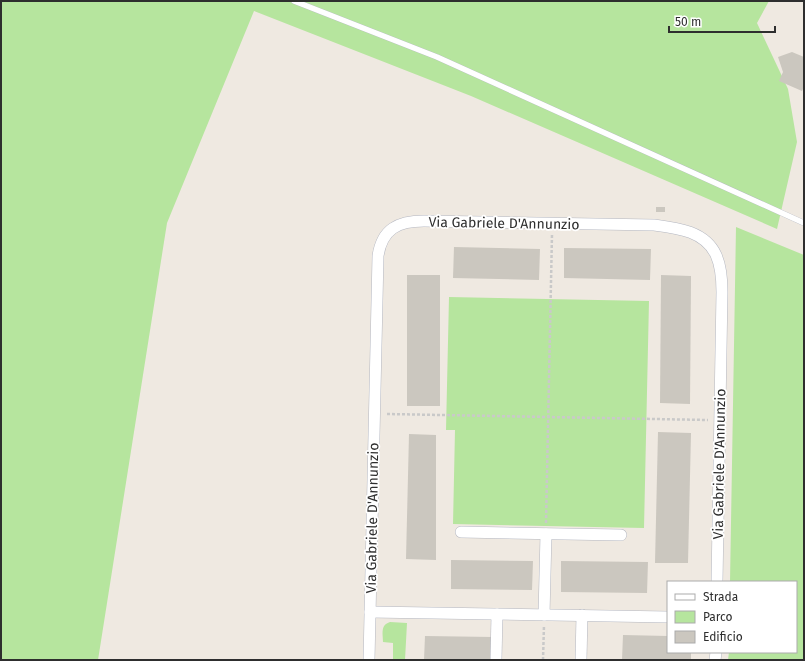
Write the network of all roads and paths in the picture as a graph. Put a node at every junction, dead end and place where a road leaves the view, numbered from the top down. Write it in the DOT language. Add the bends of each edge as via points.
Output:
graph roads {
  1 [pos="294,1"];
  2 [pos="804,223"];
  3 [pos="552,224"];
  4 [pos="374,414"];
  5 [pos="548,417"];
  6 [pos="720,420"];
  7 [pos="461,532"];
  8 [pos="546,534"];
  9 [pos="621,535"];
  10 [pos="717,581"];
  11 [pos="370,612"];
  12 [pos="497,614"];
  13 [pos="544,615"];
  14 [pos="582,615"];
  15 [pos="667,617"];
  16 [pos="369,660"];
  17 [pos="496,660"];
  18 [pos="543,660"];
  19 [pos="581,660"];
  1 -- 2 [label="lane" via="437,57"];
  3 -- 4 [label="street, Via Gabriele D'Annunzio" via="412,221 398,225 388,232 381,242 378,256"];
  3 -- 5 [label="path"];
  3 -- 6 [label="street, Via Gabriele D'Annunzio" via="654,225 682,229 708,243 718,259 722,292"];
  4 -- 5 [label="path"];
  4 -- 11 [label="street, Via Gabriele D'Annunzio"];
  5 -- 6 [label="path"];
  5 -- 8 [label="path"];
  6 -- 10 [label="street, Via Gabriele D'Annunzio"];
  7 -- 8 [label="street"];
  8 -- 9 [label="street"];
  8 -- 13 [label="street"];
  11 -- 12 [label="street"];
  11 -- 16 [label="street, Via Gabriele D'Annunzio"];
  12 -- 13 [label="street"];
  12 -- 17 [label="street"];
  13 -- 14 [label="street"];
  13 -- 18 [label="path"];
  14 -- 15 [label="street"];
  14 -- 19 [label="street"];
}
